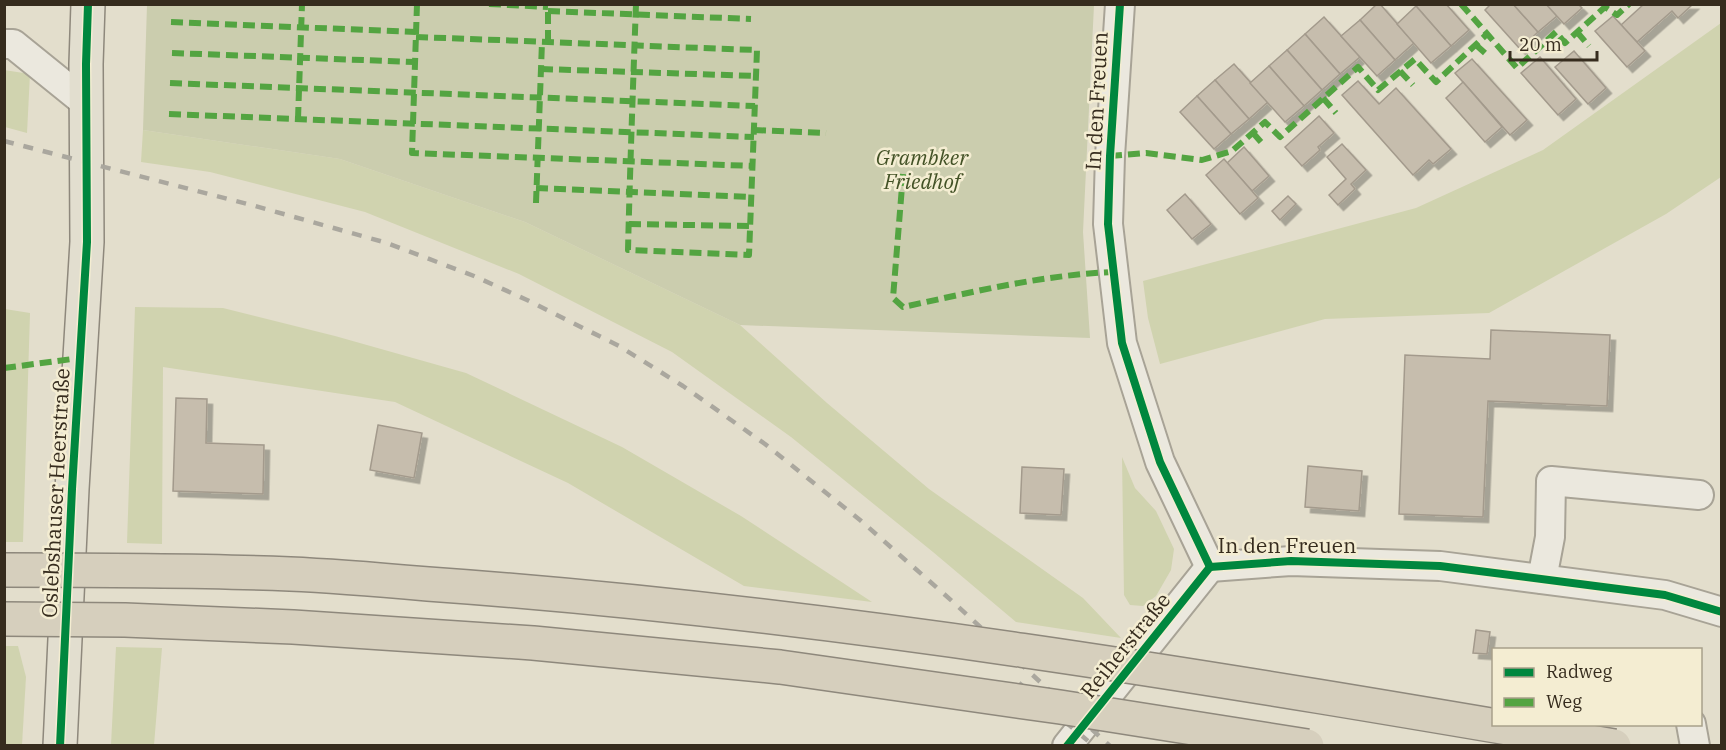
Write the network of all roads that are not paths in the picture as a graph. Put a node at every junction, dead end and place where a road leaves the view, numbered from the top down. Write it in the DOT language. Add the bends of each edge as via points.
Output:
graph roads {
  1 [pos="88,4"];
  2 [pos="1120,4"];
  3 [pos="4,44"];
  4 [pos="86,103"];
  5 [pos="1699,495"];
  6 [pos="1210,567"];
  7 [pos="4,570"];
  8 [pos="1542,579"];
  9 [pos="1722,612"];
  10 [pos="4,620"];
  11 [pos="1492,725"];
  12 [pos="1497,726"];
  13 [pos="1503,726"];
  14 [pos="1691,726"];
  15 [pos="60,746"];
  16 [pos="1067,746"];
  17 [pos="1307,746"];
  18 [pos="1501,746"];
  19 [pos="1614,746"];
  20 [pos="1695,746"];
  1 -- 4 [label="main road, Oslebshauser Heerstraße"];
  2 -- 6 [label="street, In den Freuen" via="1108,225 1122,343 1160,462"];
  3 -- 4 [label="street" via="13,44"];
  4 -- 15 [label="main road, Oslebshauser Heerstraße" via="87,242"];
  5 -- 8 [label="street" via="1551,481 1550,537"];
  6 -- 8 [label="street, In den Freuen" via="1291,561 1440,566"];
  6 -- 16 [label="street, Reiherstraße"];
  7 -- 11 [label="highway, bridge" via="291,574 631,600 1040,652"];
  8 -- 9 [label="street, In den Freuen" via="1665,595"];
  10 -- 17 [label="highway, bridge" via="293,627 533,643 780,667"];
  12 -- 19 [label="highway, bridge"];
  13 -- 18 [label="street"];
  14 -- 20 [label="street"];
}
